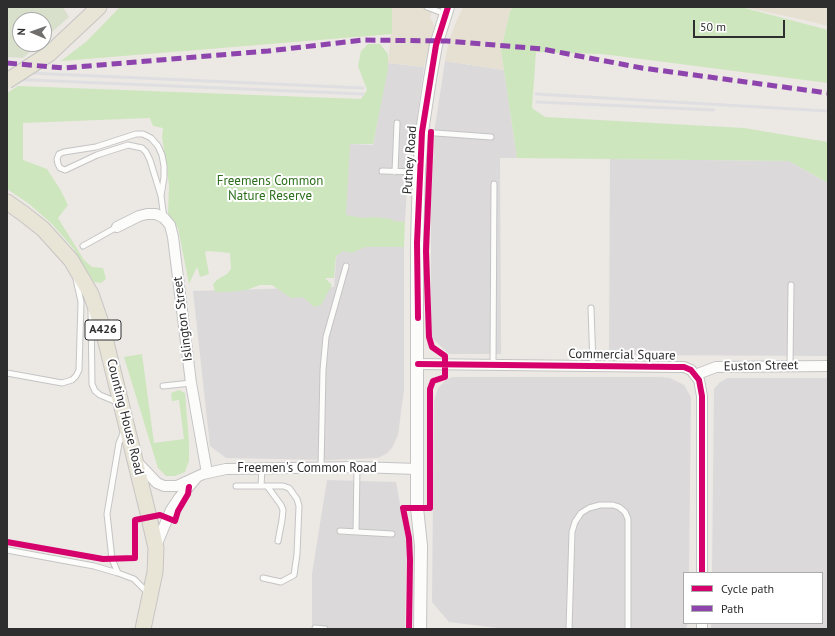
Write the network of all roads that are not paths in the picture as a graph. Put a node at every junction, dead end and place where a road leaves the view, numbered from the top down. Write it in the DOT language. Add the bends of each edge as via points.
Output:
graph roads {
  1 [pos="98,7"];
  2 [pos="427,7"];
  3 [pos="446,11"];
  4 [pos="7,81"];
  5 [pos="397,123"];
  6 [pos="422,132"];
  7 [pos="491,137"];
  8 [pos="382,171"];
  9 [pos="395,172"];
  10 [pos="419,172"];
  11 [pos="494,184"];
  12 [pos="161,196"];
  13 [pos="7,202"];
  14 [pos="164,218"];
  15 [pos="117,227"];
  16 [pos="83,246"];
  17 [pos="72,260"];
  18 [pos="346,266"];
  19 [pos="790,285"];
  20 [pos="91,294"];
  21 [pos="591,308"];
  22 [pos="418,364"];
  23 [pos="593,365"];
  24 [pos="790,365"];
  25 [pos="493,366"];
  26 [pos="828,366"];
  27 [pos="7,373"];
  28 [pos="695,375"];
  29 [pos="191,383"];
  30 [pos="163,386"];
  31 [pos="121,404"];
  32 [pos="127,424"];
  33 [pos="136,460"];
  34 [pos="321,467"];
  35 [pos="357,467"];
  36 [pos="262,468"];
  37 [pos="418,469"];
  38 [pos="202,475"];
  39 [pos="236,486"];
  40 [pos="264,486"];
  41 [pos="340,531"];
  42 [pos="356,532"];
  43 [pos="392,534"];
  44 [pos="278,540"];
  45 [pos="156,548"];
  46 [pos="7,550"];
  47 [pos="702,572"];
  48 [pos="118,573"];
  49 [pos="263,578"];
  50 [pos="150,596"];
  51 [pos="315,628"];
  52 [pos="143,629"];
  53 [pos="325,629"];
  54 [pos="420,629"];
  55 [pos="569,629"];
  56 [pos="628,629"];
  1 -- 4 [label="main road, bridge" via="49,54"];
  2 -- 3 [label="lane"];
  3 -- 6 [label="street, Putney Road" via="432,66"];
  5 -- 9 [label="lane"];
  6 -- 7 [label="lane"];
  6 -- 10 [label="street, Putney Road"];
  8 -- 9 [label="lane"];
  9 -- 10 [label="lane"];
  10 -- 22 [label="street, Putney Road"];
  11 -- 25 [label="lane"];
  12 -- 12 [label="lane" via="150,160 142,148 128,145 65,170 60,168 57,159 59,154 64,152 96,147 143,134 151,138 162,155 164,177"];
  12 -- 14 [label="lane"];
  13 -- 17 [label="main road, Counting House Road / A426" via="43,229"];
  14 -- 15 [label="street" via="156,214 147,214"];
  14 -- 29 [label="street, Islington Street" via="170,225 173,237"];
  15 -- 16 [label="lane"];
  17 -- 20 [label="main road, Counting House Road / A426"];
  17 -- 27 [label="lane" via="81,302 79,370 76,376 62,383"];
  18 -- 34 [label="lane" via="326,338"];
  19 -- 24 [label="lane"];
  20 -- 31 [label="main road, Counting House Road / A426" via="102,326"];
  20 -- 31 [label="lane" via="92,384 100,395"];
  21 -- 23 [label="lane"];
  22 -- 25 [label="street, Commercial Square"];
  22 -- 37 [label="street"];
  23 -- 25 [label="street, Commercial Square"];
  23 -- 28 [label="street, Commercial Square" via="676,366 691,370"];
  24 -- 26 [label="street, Euston Street"];
  24 -- 28 [label="street, Euston Street" via="716,367"];
  28 -- 47 [label="street" via="699,380 702,396"];
  29 -- 30 [label="lane"];
  29 -- 38 [label="street, Islington Street"];
  31 -- 32 [label="main road, Counting House Road / A426"];
  32 -- 33 [label="main road, Counting House Road / A426"];
  32 -- 48 [label="lane" via="119,443 107,514 112,559"];
  33 -- 38 [label="street, Freemen's Common Road" via="157,483 164,486 177,486"];
  33 -- 45 [label="main road, Counting House Road / A426"];
  34 -- 35 [label="street, Freemen's Common Road"];
  34 -- 36 [label="street, Freemen's Common Road"];
  35 -- 37 [label="street, Freemen's Common Road"];
  35 -- 42 [label="lane"];
  36 -- 38 [label="street, Freemen's Common Road" via="226,469"];
  36 -- 40 [label="lane"];
  37 -- 54 [label="street" via="418,508 422,546"];
  38 -- 45 [label="street" via="171,510"];
  39 -- 40 [label="lane"];
  40 -- 44 [label="lane" via="283,510"];
  40 -- 49 [label="lane" via="289,488 299,506 294,575 281,582"];
  41 -- 42 [label="lane"];
  42 -- 43 [label="lane"];
  45 -- 50 [label="main road, A426"];
  46 -- 48 [label="lane"];
  48 -- 50 [label="lane" via="134,579"];
  50 -- 52 [label="main road, A426"];
  51 -- 53 [label="lane"];
  55 -- 56 [label="lane" via="572,532 575,522 581,513 589,508 613,505 625,512 628,519"];
}
